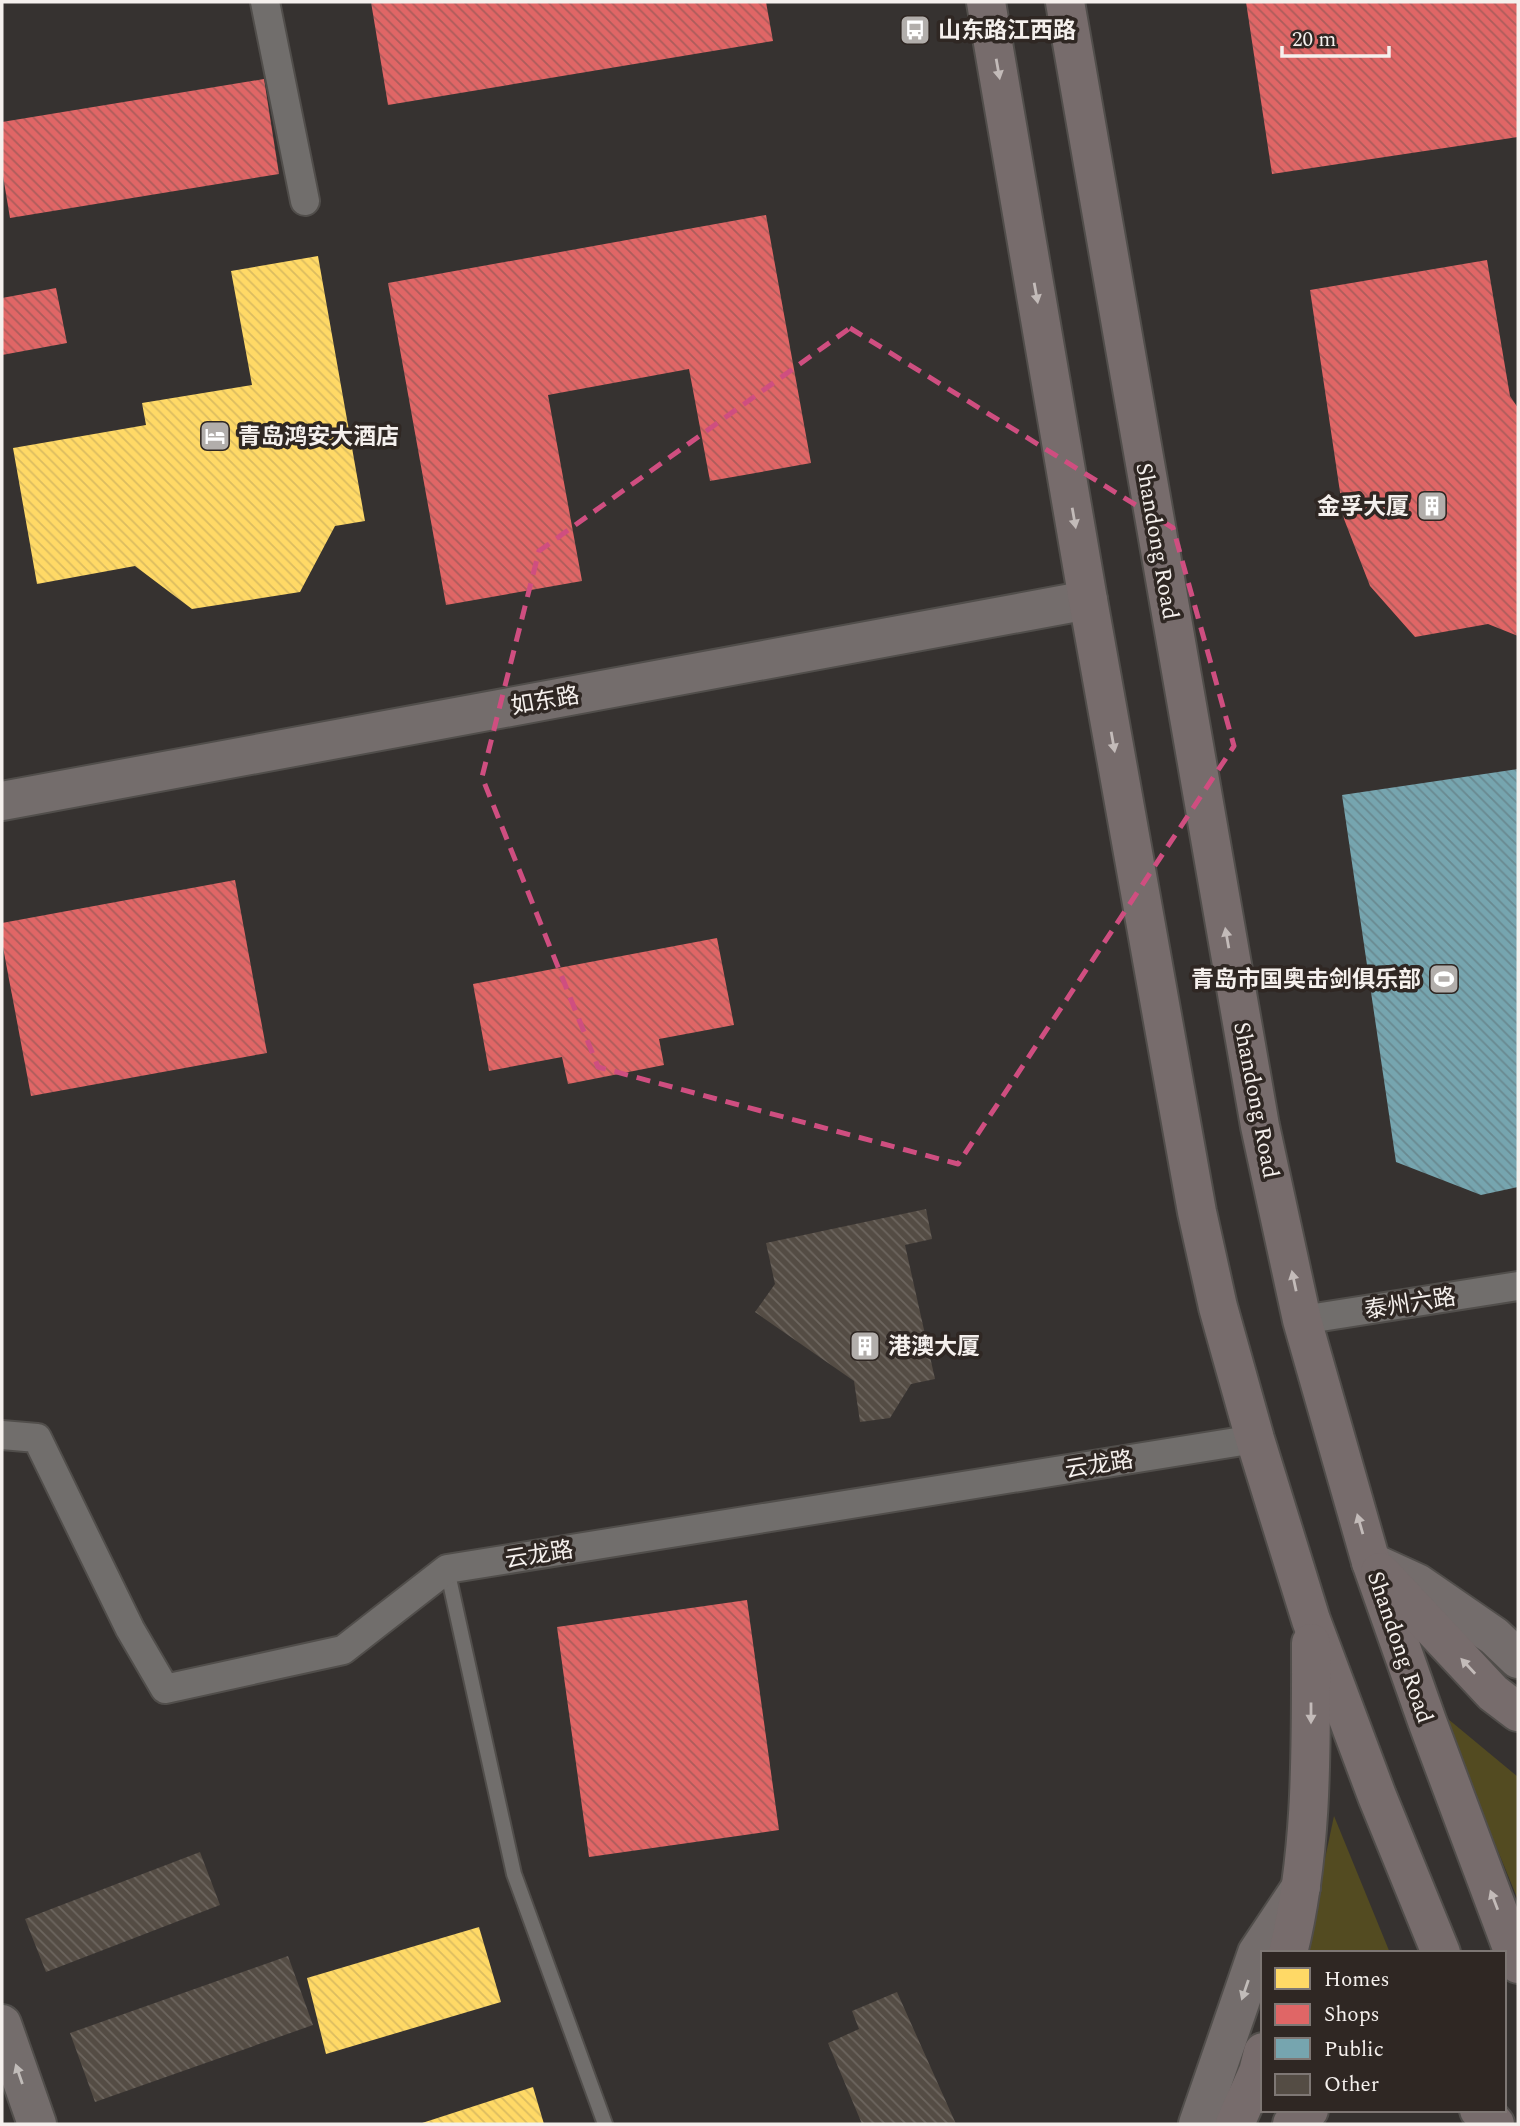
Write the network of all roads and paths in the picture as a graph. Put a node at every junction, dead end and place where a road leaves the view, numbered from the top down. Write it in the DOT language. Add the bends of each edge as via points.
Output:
graph roads {
  1 [pos="265,2"];
  2 [pos="986,2"];
  3 [pos="1065,2"];
  4 [pos="305,201"];
  5 [pos="1088,600"];
  6 [pos="2,801"];
  7 [pos="1518,1286"];
  8 [pos="1302,1320"];
  9 [pos="2,1435"];
  10 [pos="1255,1438"];
  11 [pos="1371,1562"];
  12 [pos="447,1569"];
  13 [pos="1311,1620"];
  14 [pos="1518,1659"];
  15 [pos="1518,1713"];
  16 [pos="1301,1888"];
  17 [pos="1288,1951"];
  18 [pos="1440,1951"];
  19 [pos="1518,1964"];
  20 [pos="2,2024"];
  21 [pos="1261,2060"];
  22 [pos="1306,2112"];
  23 [pos="1482,2112"];
  24 [pos="37,2124"];
  25 [pos="605,2124"];
  26 [pos="1198,2124"];
  27 [pos="1235,2124"];
  28 [pos="1292,2124"];
  29 [pos="1495,2124"];
  1 -- 4 [label="street"];
  2 -- 5 [label="main road, one-way"];
  8 -- 3 [label="main road, Shandong Road, one-way" via="1256,1101"];
  5 -- 6 [label="street, 如东路"];
  5 -- 10 [label="main road, one-way" via="1197,1212"];
  7 -- 8 [label="street, 泰州六路"];
  11 -- 8 [label="main road, Shandong Road, one-way"];
  9 -- 12 [label="street, 云龙路" via="37,1438 164,1689 343,1650"];
  10 -- 12 [label="street, 云龙路"];
  10 -- 13 [label="main road"];
  11 -- 14 [label="street" via="1417,1583 1494,1636"];
  15 -- 11 [label="main road, one-way"];
  19 -- 11 [label="main road, Shandong Road, one-way"];
  12 -- 25 [label="lane" via="514,1874"];
  13 -- 16 [label="main road, one-way" via="1311,1781"];
  13 -- 18 [label="main road"];
  16 -- 17 [label="main road"];
  16 -- 26 [label="street, one-way" via="1257,1953"];
  24 -- 20 [label="street, one-way"];
  21 -- 27 [label="main road"];
  22 -- 28 [label="main road"];
  23 -- 29 [label="main road"];
}
